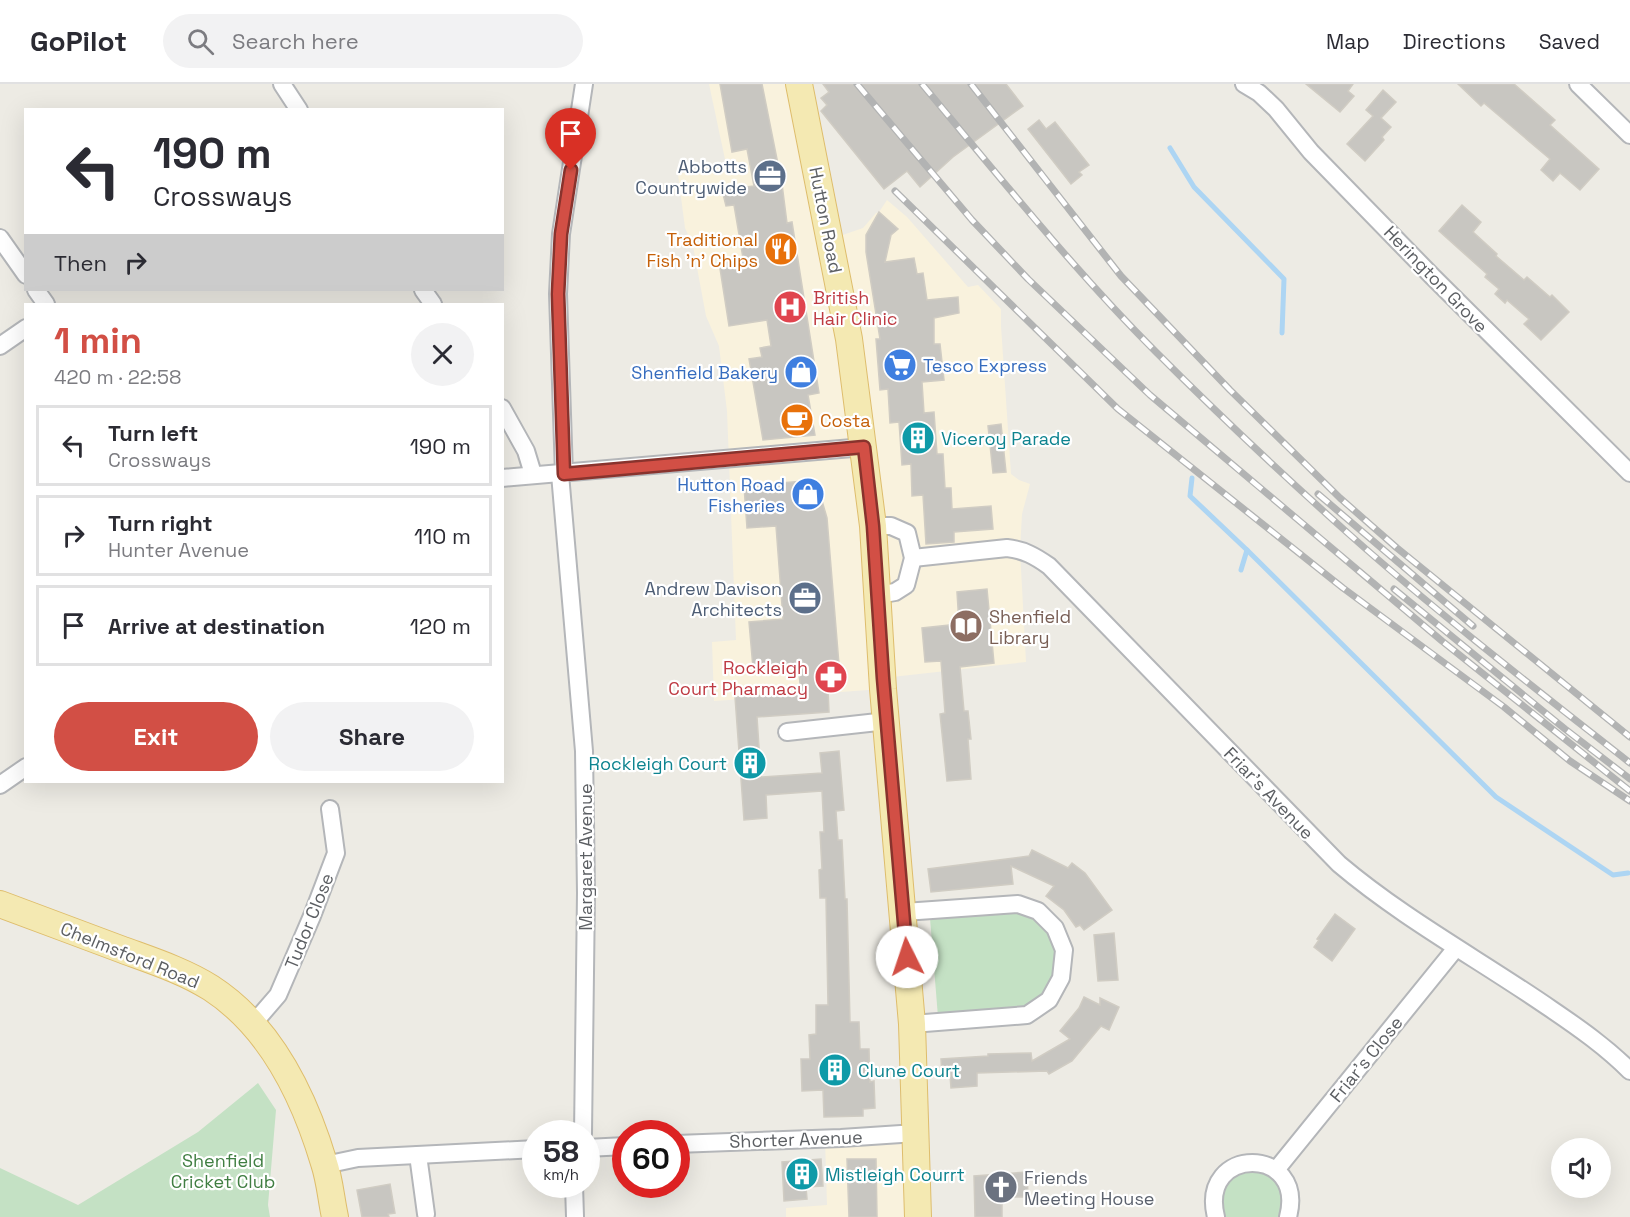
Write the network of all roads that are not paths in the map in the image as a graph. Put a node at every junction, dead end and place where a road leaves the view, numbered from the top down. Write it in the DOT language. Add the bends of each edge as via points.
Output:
graph roads {
  1 [pos="282,84"];
  2 [pos="584,84"];
  3 [pos="799,84"];
  4 [pos="1244,84"];
  5 [pos="1578,84"];
  6 [pos="298,108"];
  7 [pos="1630,135"];
  8 [pos="0,238"];
  9 [pos="24,272"];
  10 [pos="24,329"];
  11 [pos="0,346"];
  12 [pos="504,412"];
  13 [pos="864,447"];
  14 [pos="533,474"];
  15 [pos="562,474"];
  16 [pos="1630,474"];
  17 [pos="504,478"];
  18 [pos="873,526"];
  19 [pos="913,558"];
  20 [pos="878,595"];
  21 [pos="887,721"];
  22 [pos="787,732"];
  23 [pos="24,768"];
  24 [pos="0,785"];
  25 [pos="330,809"];
  26 [pos="0,904"];
  27 [pos="904,912"];
  28 [pos="1456,948"];
  29 [pos="253,1024"];
  30 [pos="912,1024"];
  31 [pos="1630,1071"];
  32 [pos="583,1120"];
  33 [pos="916,1133"];
  34 [pos="690,1143"];
  35 [pos="522,1150"];
  36 [pos="418,1155"];
  37 [pos="325,1165"];
  38 [pos="1276,1170"];
  39 [pos="574,1198"];
  40 [pos="426,1214"];
  41 [pos="335,1217"];
  42 [pos="575,1217"];
  43 [pos="918,1217"];
  44 [pos="1216,1217"];
  45 [pos="1288,1217"];
  1 -- 6 [label="street"];
  2 -- 15 [label="street, Margaret Avenue" via="561,234 558,294"];
  3 -- 13 [label="main road, Hutton Road" via="849,339"];
  4 -- 16 [label="street, Herington Grove" via="1276,110 1311,152"];
  5 -- 7 [label="street"];
  8 -- 9 [label="street"];
  10 -- 11 [label="street"];
  12 -- 14 [label="street" via="526,451"];
  13 -- 15 [label="street"];
  13 -- 18 [label="main road, Hutton Road"];
  14 -- 15 [label="street"];
  14 -- 17 [label="street"];
  15 -- 32 [label="street, Margaret Avenue" via="584,752"];
  18 -- 19 [label="street" via="891,526 907,533"];
  18 -- 20 [label="main road, Hutton Road"];
  19 -- 20 [label="street" via="906,585"];
  19 -- 28 [label="street, Friar's Avenue" via="1007,548 1042,561 1339,864"];
  20 -- 21 [label="main road, Hutton Road"];
  21 -- 22 [label="street"];
  21 -- 27 [label="main road, Hutton Road"];
  23 -- 24 [label="street"];
  25 -- 29 [label="street, Tudor Close" via="336,852 278,995"];
  26 -- 29 [label="main road, Chelmsford Road" via="175,969 210,988"];
  27 -- 30 [label="main road, Hutton Road"];
  27 -- 30 [label="street" via="1018,904 1038,911 1055,928 1064,950 1061,978 1049,1000 1027,1015"];
  28 -- 31 [label="street, Friar's Avenue" via="1605,1047"];
  28 -- 38 [label="street, Friar's Close"];
  29 -- 37 [label="main road, Chelmsford Road" via="279,1058 298,1094"];
  30 -- 33 [label="main road, Hutton Road"];
  33 -- 34 [label="street, Shorter Avenue"];
  33 -- 43 [label="main road, Hutton Road"];
  35 -- 36 [label="street"];
  36 -- 37 [label="street" via="358,1158"];
  36 -- 40 [label="street"];
  37 -- 41 [label="main road, Chelmsford Road"];
  38 -- 44 [label="street" via="1256,1162 1234,1166 1225,1173 1214,1192"];
  38 -- 45 [label="street" via="1290,1191"];
  39 -- 42 [label="street"];
}
